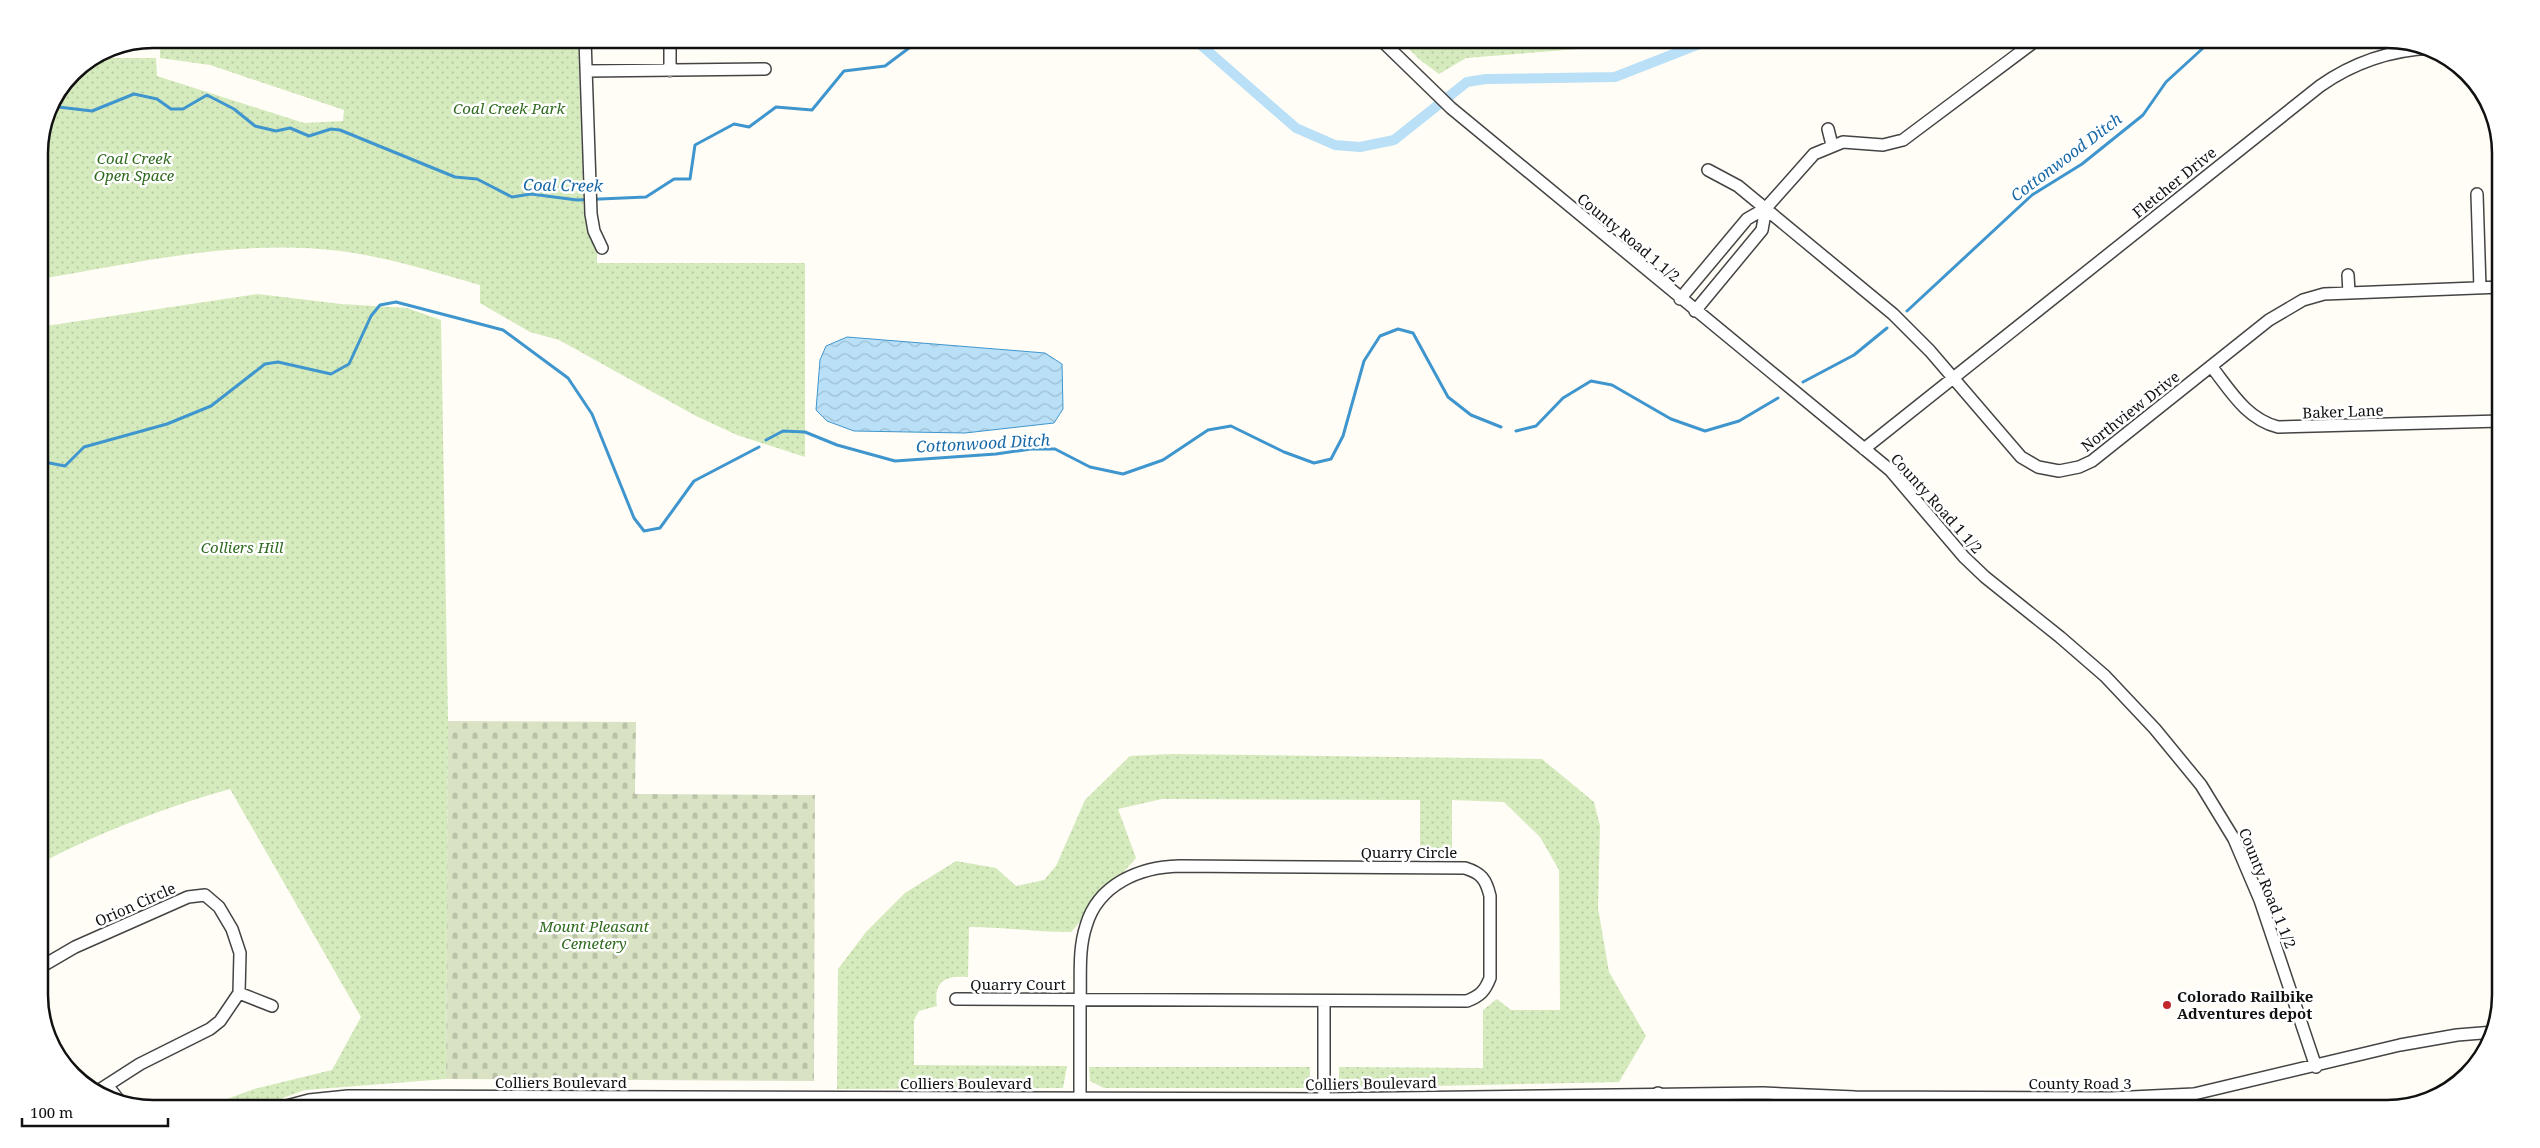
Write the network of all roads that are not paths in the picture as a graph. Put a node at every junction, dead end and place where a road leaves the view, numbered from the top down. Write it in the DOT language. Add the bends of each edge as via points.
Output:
graph roads {
  1 [pos="585,48"];
  2 [pos="670,48"];
  3 [pos="1389,48"];
  4 [pos="2026,48"];
  5 [pos="2408,50"];
  6 [pos="766,69"];
  7 [pos="670,71"];
  8 [pos="586,72"];
  9 [pos="1828,129"];
  10 [pos="1832,145"];
  11 [pos="1708,170"];
  12 [pos="2477,194"];
  13 [pos="1766,208"];
  14 [pos="602,248"];
  15 [pos="2348,275"];
  16 [pos="2492,287"];
  17 [pos="2480,288"];
  18 [pos="2349,293"];
  19 [pos="1680,299"];
  20 [pos="1695,311"];
  21 [pos="2211,366"];
  22 [pos="1953,377"];
  23 [pos="2492,421"];
  24 [pos="1864,449"];
  25 [pos="48,963"];
  26 [pos="239,993"];
  27 [pos="956,998"];
  28 [pos="1080,999"];
  29 [pos="1324,1001"];
  30 [pos="272,1006"];
  31 [pos="2485,1033"];
  32 [pos="2316,1067"];
  33 [pos="103,1087"];
  34 [pos="1658,1093"];
  35 [pos="1324,1099"];
  36 [pos="309,1100"];
  37 [pos="714,1100"];
  38 [pos="1080,1100"];
  39 [pos="1275,1100"];
  40 [pos="1658,1100"];
  1 -- 8 [label="street"];
  2 -- 7 [label="street"];
  3 -- 19 [label="street, County Road 1 1/2" via="1448,106"];
  4 -- 10 [label="street" via="1903,140 1883,145 1850,142"];
  5 -- 22 [label="street, Fletcher Drive" via="2365,60 2326,81"];
  6 -- 7 [label="street"];
  7 -- 8 [label="street"];
  8 -- 14 [label="street" via="591,214"];
  9 -- 10 [label="street"];
  10 -- 13 [label="street" via="1811,157"];
  11 -- 13 [label="street, Northview Drive" via="1738,186"];
  12 -- 17 [label="street"];
  13 -- 19 [label="street" via="1747,219"];
  13 -- 20 [label="street" via="1762,230"];
  13 -- 22 [label="street, Northview Drive" via="1893,314"];
  15 -- 18 [label="street"];
  16 -- 17 [label="street, Northview Drive"];
  17 -- 18 [label="street, Northview Drive"];
  18 -- 21 [label="street, Northview Drive" via="2312,296 2288,306"];
  19 -- 20 [label="street, County Road 1 1/2"];
  20 -- 24 [label="street, County Road 1 1/2"];
  21 -- 22 [label="street, Northview Drive" via="2092,461 2079,468 2059,471 2038,467 2022,457"];
  21 -- 23 [label="street, Baker Lane" via="2248,413 2278,427"];
  22 -- 24 [label="street, Fletcher Drive"];
  24 -- 32 [label="street, County Road 1 1/2" via="1905,486 1964,557 1985,577 2105,676 2201,785 2231,833 2260,900"];
  25 -- 26 [label="street, Orion Circle" via="142,916 188,897 205,896 219,907 232,929 240,953"];
  26 -- 30 [label="street"];
  26 -- 33 [label="street" via="220,1021 210,1029 140,1064"];
  27 -- 28 [label="street, Quarry Court"];
  28 -- 29 [label="street, Quarry Circle"];
  28 -- 29 [label="street, Quarry Circle" via="1081,953 1086,924 1105,896 1132,874 1179,866 1455,868 1479,872 1487,883 1490,896 1490,978 1478,997 1467,1001"];
  28 -- 38 [label="street, Quarry Circle"];
  29 -- 35 [label="street"];
  31 -- 32 [label="street, County Road 3" via="2409,1043"];
  32 -- 34 [label="street, County Road 3" via="2222,1089 2156,1097"];
  34 -- 35 [label="street, Colliers Boulevard"];
  34 -- 40 [label="street"];
  35 -- 39 [label="street, Colliers Boulevard"];
  36 -- 37 [label="street, Colliers Boulevard" via="348,1096"];
}
